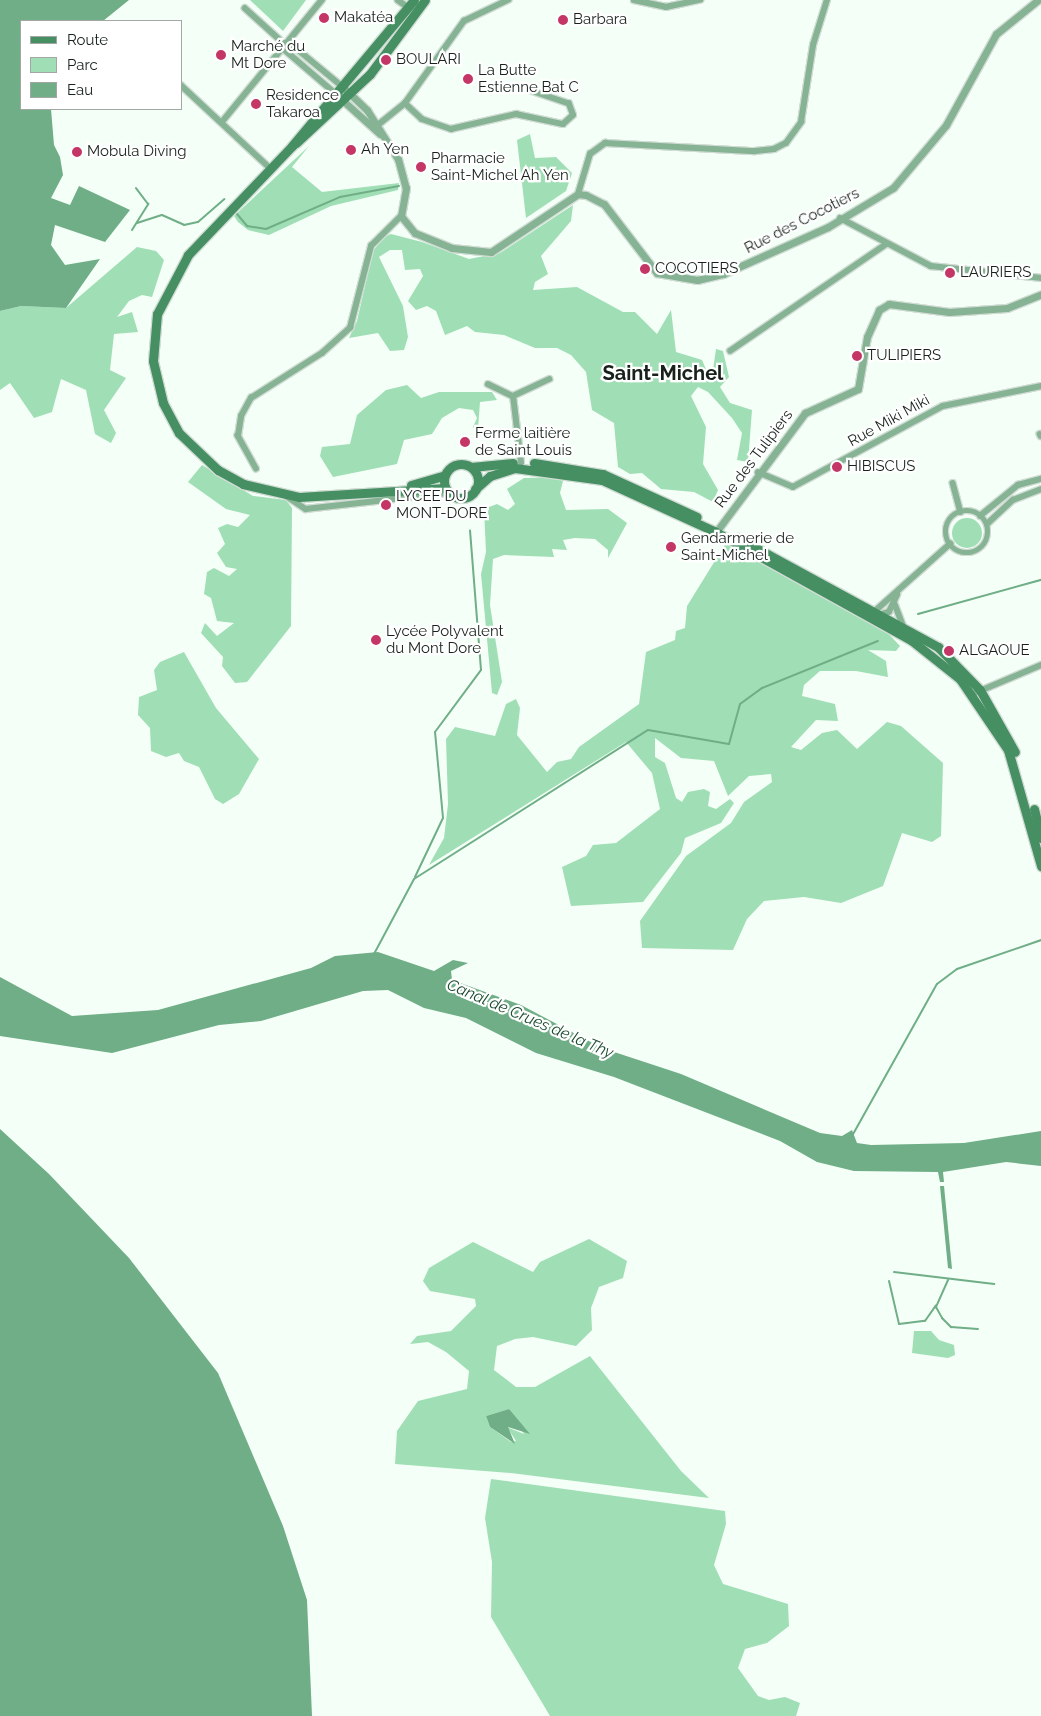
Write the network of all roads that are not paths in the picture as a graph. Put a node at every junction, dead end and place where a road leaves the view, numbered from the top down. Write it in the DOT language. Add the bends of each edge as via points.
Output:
graph roads {
  1 [pos="322,0"];
  2 [pos="398,0"];
  3 [pos="425,0"];
  4 [pos="508,0"];
  5 [pos="634,0"];
  6 [pos="700,0"];
  7 [pos="827,0"];
  8 [pos="1038,0"];
  9 [pos="411,2"];
  10 [pos="245,8"];
  11 [pos="288,46"];
  12 [pos="182,86"];
  13 [pos="342,86"];
  14 [pos="522,88"];
  15 [pos="335,93"];
  16 [pos="351,94"];
  17 [pos="344,102"];
  18 [pos="405,103"];
  19 [pos="222,122"];
  20 [pos="378,125"];
  21 [pos="380,134"];
  22 [pos="292,146"];
  23 [pos="271,169"];
  24 [pos="578,194"];
  25 [pos="401,216"];
  26 [pos="840,218"];
  27 [pos="885,245"];
  28 [pos="1041,278"];
  29 [pos="1041,294"];
  30 [pos="730,351"];
  31 [pos="549,379"];
  32 [pos="488,384"];
  33 [pos="1041,386"];
  34 [pos="513,396"];
  35 [pos="521,463"];
  36 [pos="471,467"];
  37 [pos="256,469"];
  38 [pos="758,472"];
  39 [pos="445,475"];
  40 [pos="1041,479"];
  41 [pos="953,483"];
  42 [pos="475,489"];
  43 [pos="1041,489"];
  44 [pos="448,491"];
  45 [pos="357,493"];
  46 [pos="285,495"];
  47 [pos="961,512"];
  48 [pos="980,516"];
  49 [pos="987,524"];
  50 [pos="718,530"];
  51 [pos="950,544"];
  52 [pos="896,595"];
  53 [pos="833,598"];
  54 [pos="895,604"];
  55 [pos="879,613"];
  56 [pos="903,625"];
  57 [pos="1041,665"];
  58 [pos="976,692"];
  59 [pos="1040,833"];
  60 [pos="1041,866"];
  1 -- 11 [label="street"];
  2 -- 9 [label="street"];
  3 -- 16 [label="main road" via="391,50"];
  4 -- 18 [label="street" via="464,21"];
  5 -- 6 [label="street" via="666,7"];
  7 -- 24 [label="street" via="813,46 800,122 786,143 774,149 755,151 605,143 590,154"];
  8 -- 26 [label="street, Rue des Cocotiers" via="996,34 946,125 919,162 893,188"];
  9 -- 13 [label="main road"];
  10 -- 11 [label="street"];
  11 -- 13 [label="street"];
  11 -- 15 [label="street"];
  11 -- 19 [label="street"];
  12 -- 19 [label="street"];
  13 -- 15 [label="main road"];
  13 -- 16 [label="street"];
  14 -- 18 [label="street" via="569,104 574,115 563,124 516,114 451,129 422,119"];
  15 -- 17 [label="street"];
  15 -- 22 [label="main road"];
  16 -- 17 [label="main road"];
  16 -- 20 [label="street"];
  17 -- 21 [label="street"];
  17 -- 22 [label="main road"];
  18 -- 20 [label="street"];
  19 -- 23 [label="street"];
  20 -- 21 [label="street"];
  21 -- 25 [label="street" via="404,171"];
  22 -- 23 [label="main road"];
  23 -- 46 [label="main road" via="203,238 170,284 154,331 153,361 166,410 195,452 243,484"];
  24 -- 25 [label="street" via="491,252 437,242 407,228"];
  24 -- 26 [label="street, Rue des Cocotiers" via="604,204 657,273 682,280 723,274"];
  25 -- 37 [label="street" via="371,246 350,328 322,353 251,398 240,416 238,436"];
  26 -- 27 [label="street"];
  27 -- 28 [label="street" via="931,266"];
  27 -- 30 [label="street"];
  29 -- 38 [label="street, Rue des Tulipiers" via="1007,308 949,312 890,304 879,310 869,330 858,389 806,413"];
  31 -- 34 [label="street"];
  32 -- 34 [label="street"];
  33 -- 38 [label="street, Rue Miki Miki" via="943,406 793,487"];
  34 -- 35 [label="street"];
  35 -- 36 [label="main road"];
  35 -- 50 [label="main road" via="604,474"];
  36 -- 39 [label="main road" via="456,464"];
  36 -- 42 [label="main road" via="478,480"];
  38 -- 50 [label="street, Rue des Tulipiers"];
  39 -- 44 [label="main road"];
  39 -- 45 [label="main road"];
  40 -- 48 [label="street" via="1018,485"];
  41 -- 47 [label="street"];
  42 -- 44 [label="main road" via="463,497"];
  42 -- 50 [label="main road" via="490,476 506,470 568,472 638,494"];
  43 -- 49 [label="street" via="1013,500"];
  44 -- 45 [label="main road"];
  44 -- 46 [label="street" via="306,509"];
  45 -- 46 [label="main road"];
  47 -- 48 [label="street"];
  47 -- 51 [label="street" via="947,524"];
  48 -- 49 [label="street"];
  49 -- 51 [label="street" via="987,538 978,550 960,552"];
  50 -- 53 [label="main road"];
  50 -- 55 [label="main road"];
  51 -- 52 [label="street"];
  52 -- 54 [label="street"];
  52 -- 55 [label="street"];
  53 -- 55 [label="street"];
  53 -- 58 [label="main road" via="911,640"];
  54 -- 55 [label="street"];
  54 -- 56 [label="street"];
  55 -- 56 [label="main road"];
  56 -- 58 [label="main road" via="938,647"];
  57 -- 58 [label="street"];
  58 -- 59 [label="main road" via="1011,743"];
  58 -- 60 [label="main road" via="1008,750"];
}
